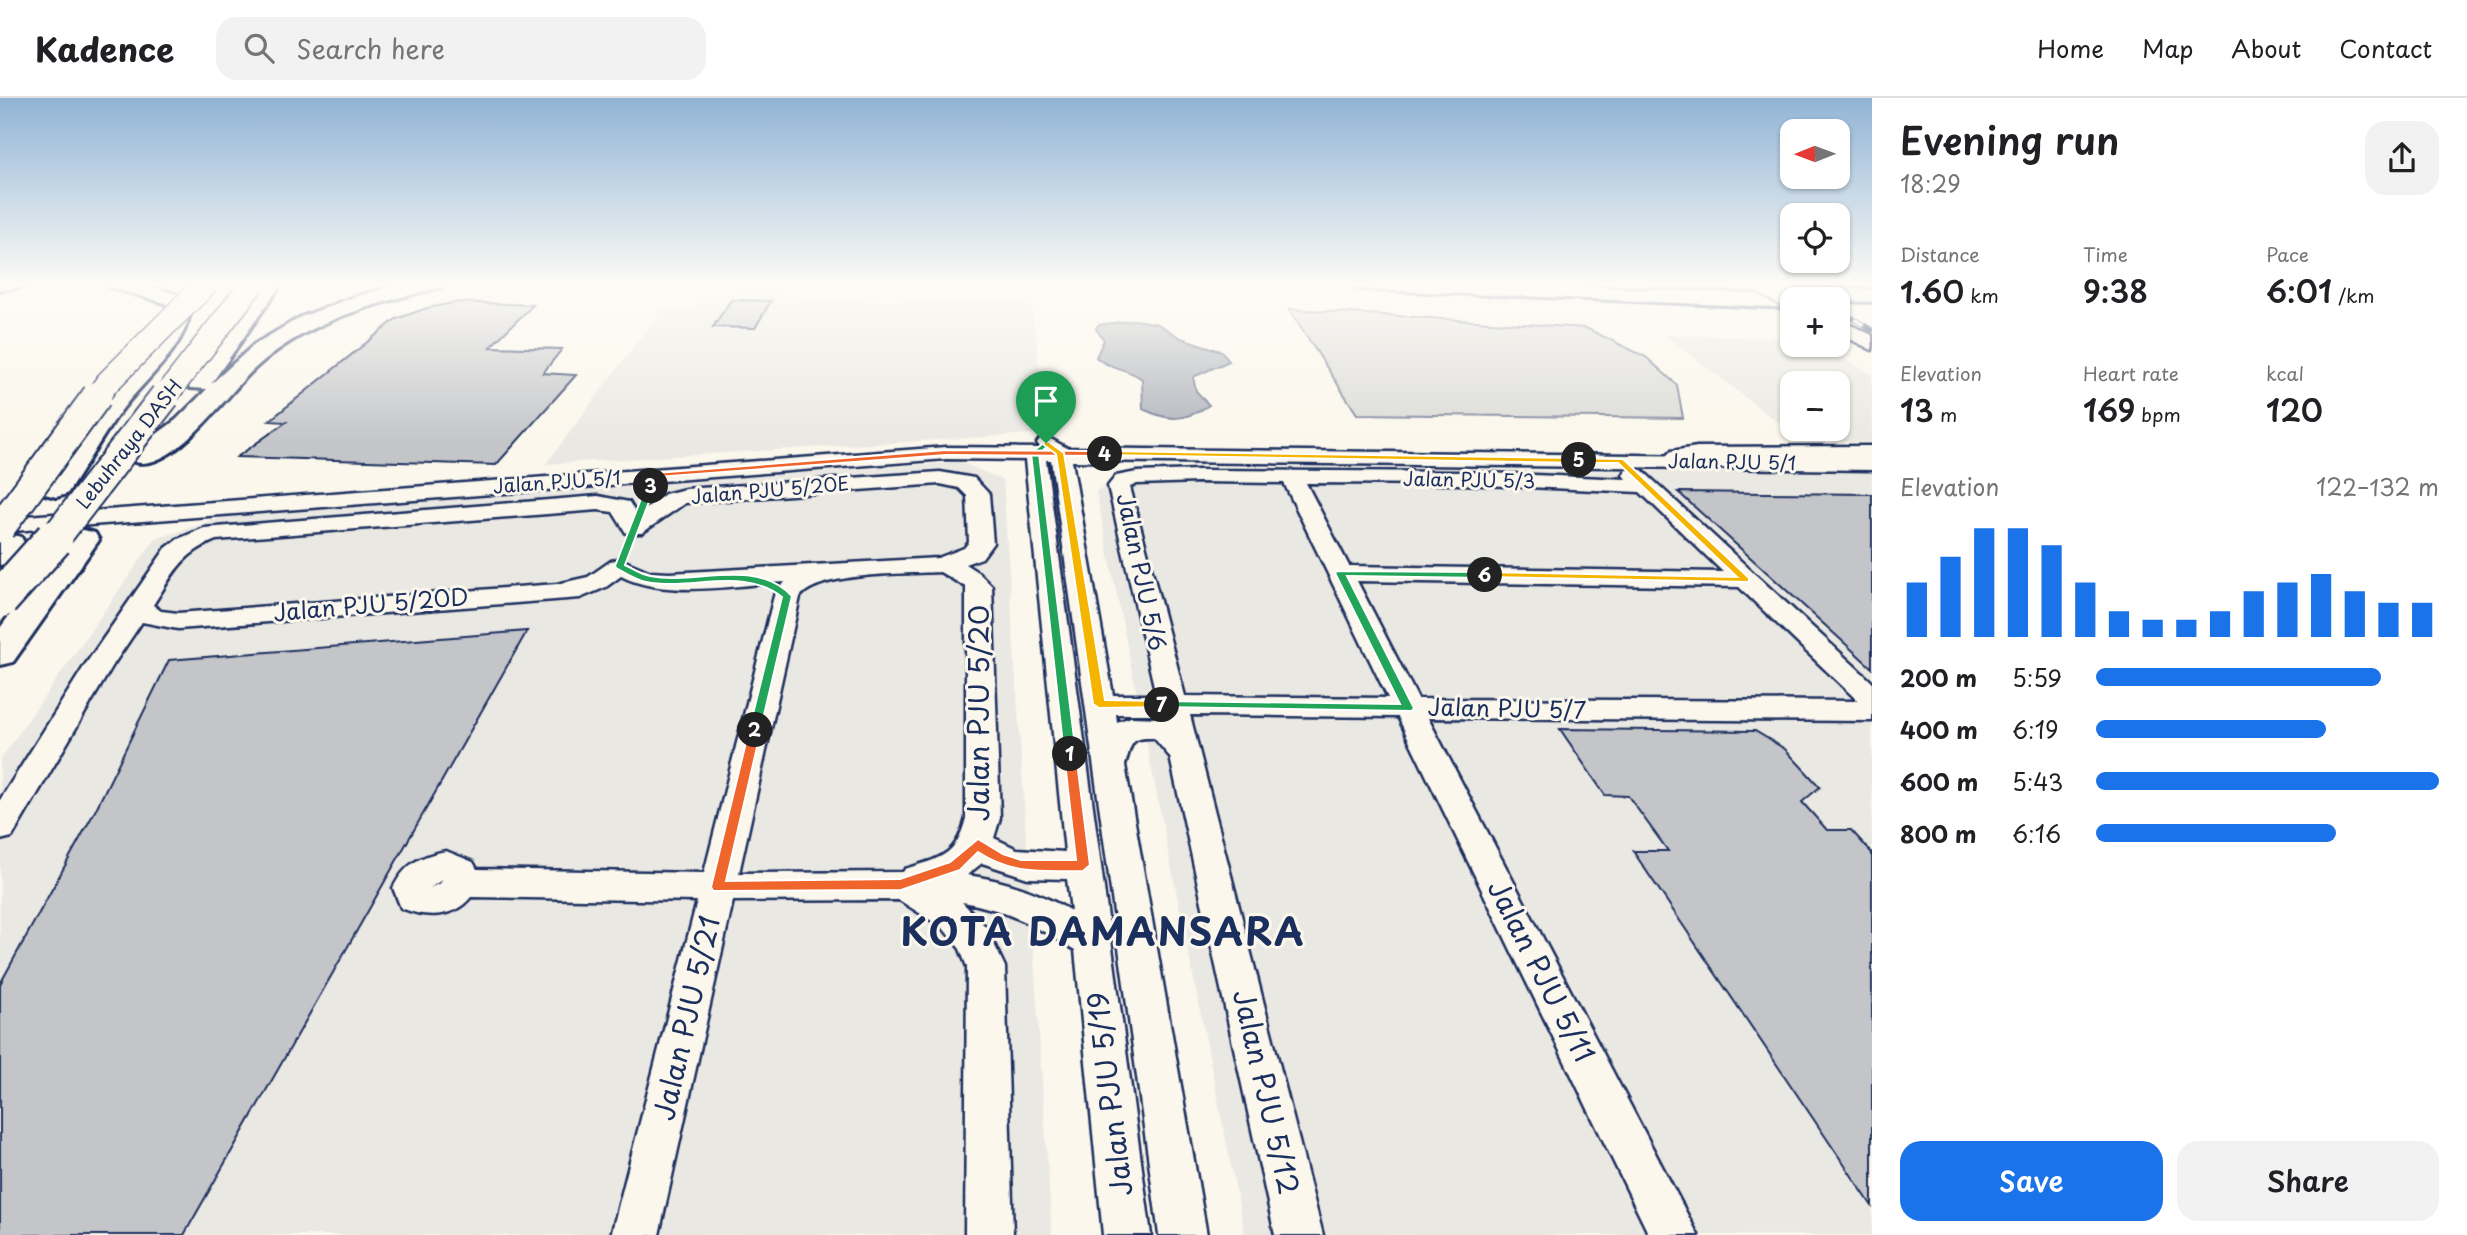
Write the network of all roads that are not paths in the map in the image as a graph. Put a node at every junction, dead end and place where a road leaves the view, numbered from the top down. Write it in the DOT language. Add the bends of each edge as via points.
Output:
graph roads {
  1 [pos="154,336"];
  2 [pos="171,336"];
  3 [pos="203,336"];
  4 [pos="208,336"];
  5 [pos="233,336"];
  6 [pos="283,336"];
  7 [pos="1872,453"];
  8 [pos="1125,454"];
  9 [pos="1595,460"];
  10 [pos="1620,460"];
  11 [pos="1674,461"];
  12 [pos="1872,464"];
  13 [pos="1049,465"];
  14 [pos="137,468"];
  15 [pos="657,470"];
  16 [pos="1292,478"];
  17 [pos="1607,485"];
  18 [pos="1647,486"];
  19 [pos="88,512"];
  20 [pos="634,528"];
  21 [pos="14,538"];
  22 [pos="941,565"];
  23 [pos="848,569"];
  24 [pos="1340,573"];
  25 [pos="746,577"];
  26 [pos="615,578"];
  27 [pos="1746,580"];
  28 [pos="787,596"];
  29 [pos="0,601"];
  30 [pos="140,607"];
  31 [pos="178,621"];
  32 [pos="0,633"];
  33 [pos="0,654"];
  34 [pos="99,665"];
  35 [pos="1872,698"];
  36 [pos="1099,704"];
  37 [pos="1171,705"];
  38 [pos="1408,708"];
  39 [pos="1872,711"];
  40 [pos="1185,754"];
  41 [pos="1109,765"];
  42 [pos="0,828"];
  43 [pos="978,844"];
  44 [pos="1083,865"];
  45 [pos="461,883"];
  46 [pos="901,884"];
  47 [pos="718,887"];
  48 [pos="1092,942"];
  49 [pos="635,1235"];
  50 [pos="989,1235"];
  51 [pos="1127,1235"];
  52 [pos="1183,1235"];
  53 [pos="1299,1235"];
  54 [pos="1674,1235"];
  1 -- 21 [label="highway, bridge" via="107,383"];
  2 -- 21 [label="highway" via="120,394 56,488"];
  3 -- 21 [label="highway, Lebuhraya DASH, bridge"];
  4 -- 19 [label="highway"];
  5 -- 14 [label="highway"];
  6 -- 14 [label="highway" via="247,362 177,435"];
  7 -- 11 [label="main road" via="1712,454"];
  7 -- 13 [label="street, Jalan PJU 5/1"];
  8 -- 9 [label="street, Jalan PJU 5/1"];
  8 -- 13 [label="street, Jalan PJU 5/1"];
  8 -- 13 [label="street" via="1087,466"];
  9 -- 10 [label="street, Jalan PJU 5/1"];
  9 -- 17 [label="street" via="1610,476"];
  10 -- 11 [label="street, Jalan PJU 5/1"];
  10 -- 18 [label="street"];
  11 -- 12 [label="street, Jalan PJU 5/1"];
  13 -- 15 [label="street, Jalan PJU 5/1" via="934,445"];
  13 -- 15 [label="street, Jalan PJU 5/1" via="1028,468 989,453 946,453"];
  13 -- 36 [label="street, Jalan PJU 5/19"];
  13 -- 44 [label="street, Jalan PJU 5/19"];
  14 -- 19 [label="highway"];
  15 -- 19 [label="street, Jalan PJU 5/1"];
  15 -- 20 [label="street"];
  16 -- 17 [label="street, Jalan PJU 5/3" via="1462,478"];
  16 -- 24 [label="street, Jalan PJU 5/11"];
  16 -- 37 [label="street, Jalan PJU 5/6" via="1137,478 1119,486"];
  17 -- 18 [label="street, Jalan PJU 5/3"];
  18 -- 27 [label="street"];
  19 -- 21 [label="highway, bridge"];
  19 -- 21 [label="street, Jalan PJU 5/1"];
  19 -- 33 [label="highway"];
  20 -- 22 [label="street, Jalan PJU 5/20E" via="673,499 685,496 955,479 978,494 981,543 973,553"];
  20 -- 26 [label="street"];
  20 -- 30 [label="street" via="621,507 598,503 212,533 176,553"];
  21 -- 29 [label="highway"];
  21 -- 32 [label="highway" via="31,597"];
  22 -- 23 [label="street, Jalan PJU 5/20D"];
  22 -- 43 [label="street, Jalan PJU 5/20" via="972,577 979,586 983,818"];
  23 -- 25 [label="street, Jalan PJU 5/20D"];
  23 -- 28 [label="street" via="810,579"];
  24 -- 27 [label="street"];
  24 -- 38 [label="street, Jalan PJU 5/11"];
  25 -- 26 [label="street, Jalan PJU 5/20D"];
  25 -- 28 [label="street" via="771,584"];
  26 -- 31 [label="street, Jalan PJU 5/20D" via="564,590"];
  27 -- 35 [label="street"];
  28 -- 47 [label="street, Jalan PJU 5/21"];
  30 -- 31 [label="street, Jalan PJU 5/20D" via="153,618"];
  30 -- 34 [label="street"];
  31 -- 34 [label="street, Jalan PJU 5/20D" via="133,640"];
  34 -- 42 [label="street"];
  36 -- 37 [label="street, Jalan PJU 5/7"];
  36 -- 41 [label="street, Jalan PJU 5/19"];
  37 -- 38 [label="street, Jalan PJU 5/7"];
  37 -- 40 [label="street, Jalan PJU 5/12"];
  38 -- 39 [label="street, Jalan PJU 5/7"];
  38 -- 54 [label="street, Jalan PJU 5/11"];
  40 -- 41 [label="street" via="1162,728 1131,726 1121,735"];
  40 -- 53 [label="street, Jalan PJU 5/12"];
  41 -- 52 [label="street, Jalan PJU 5/19"];
  43 -- 44 [label="street" via="1021,866"];
  43 -- 46 [label="street, Jalan PJU 5/20" via="955,866"];
  44 -- 48 [label="street, Jalan PJU 5/19"];
  45 -- 47 [label="street"];
  46 -- 47 [label="street"];
  46 -- 48 [label="street" via="995,893 1041,911"];
  46 -- 50 [label="street" via="966,926 979,944 986,967"];
  47 -- 49 [label="street, Jalan PJU 5/21"];
  48 -- 51 [label="street, Jalan PJU 5/19"];
}
